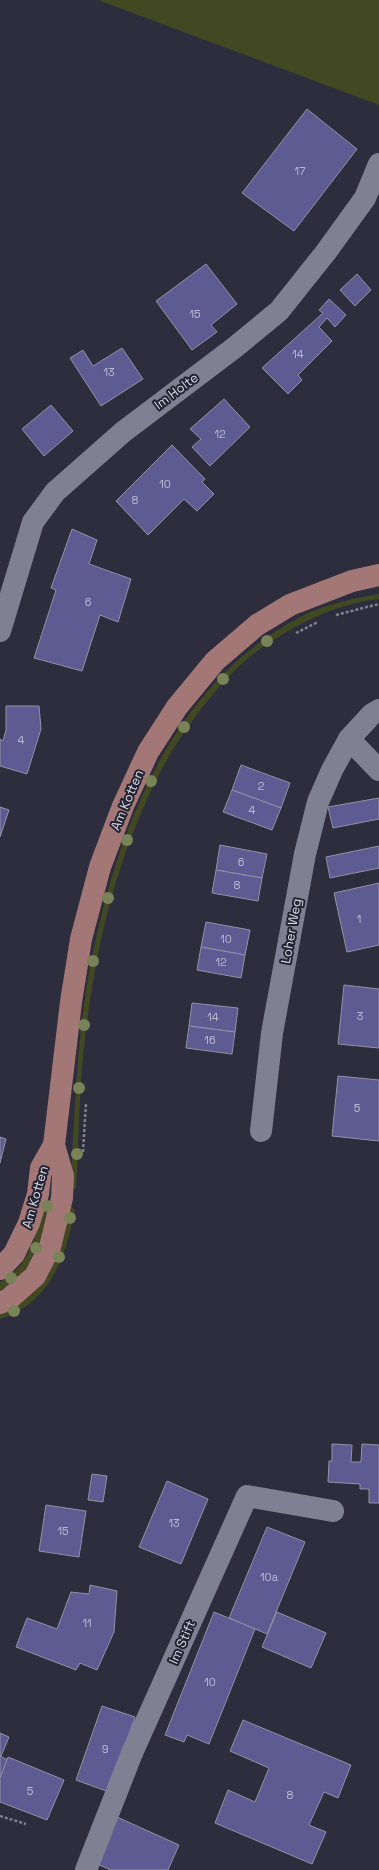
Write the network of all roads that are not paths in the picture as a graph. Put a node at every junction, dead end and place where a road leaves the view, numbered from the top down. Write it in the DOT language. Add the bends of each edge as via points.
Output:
graph roads {
  1 [pos="379,164"];
  2 [pos="372,200"];
  3 [pos="379,576"];
  4 [pos="0,631"];
  5 [pos="379,710"];
  6 [pos="349,739"];
  7 [pos="379,770"];
  8 [pos="261,1130"];
  9 [pos="54,1145"];
  10 [pos="0,1269"];
  11 [pos="0,1302"];
  12 [pos="333,1511"];
  13 [pos="86,1870"];
  1 -- 2 [label="street, Im Holte"];
  2 -- 4 [label="street, Im Holte" via="278,311 234,348 123,432 54,492 33,522"];
  3 -- 9 [label="main road, Am Kotten" via="352,581 290,605 257,625 215,660 177,707 148,752 123,806 100,867 82,939 70,1002"];
  5 -- 6 [label="street, Loher Weg"];
  6 -- 7 [label="street"];
  6 -- 8 [label="street, Loher Weg" via="318,802 305,854 272,1033"];
  9 -- 10 [label="main road, Am Kotten" via="41,1168 38,1194 29,1223 14,1254"];
  9 -- 11 [label="main road, Am Kotten" via="63,1176 62,1198 50,1247 35,1276 9,1299"];
  12 -- 13 [label="street, Im Stift" via="247,1496 132,1753"];
}
